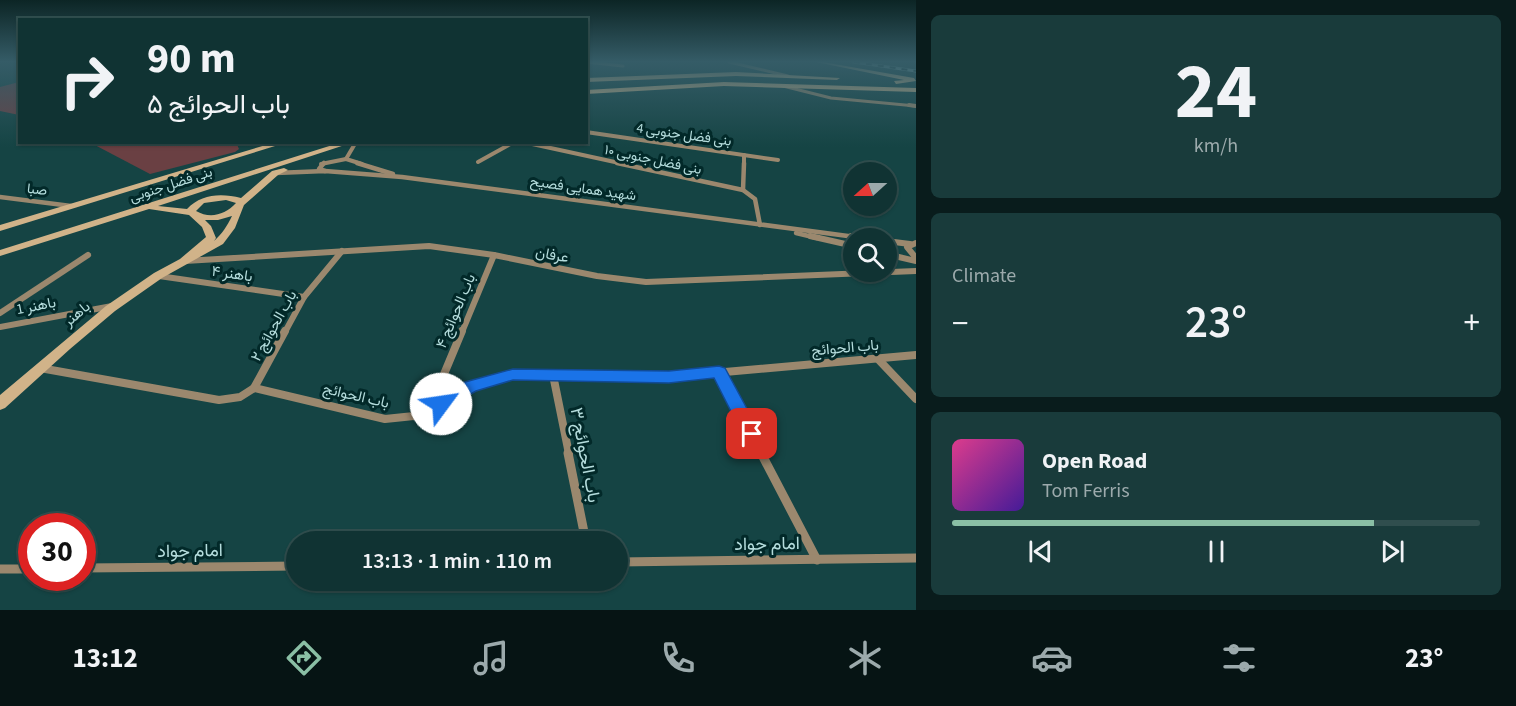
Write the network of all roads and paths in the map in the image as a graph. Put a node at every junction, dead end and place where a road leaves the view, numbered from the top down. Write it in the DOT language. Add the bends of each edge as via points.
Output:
graph roads {
  1 [pos="801,90"];
  2 [pos="916,106"];
  3 [pos="588,132"];
  4 [pos="246,144"];
  5 [pos="279,144"];
  6 [pos="346,144"];
  7 [pos="355,144"];
  8 [pos="510,144"];
  9 [pos="532,144"];
  10 [pos="744,155"];
  11 [pos="242,156"];
  12 [pos="346,159"];
  13 [pos="778,160"];
  14 [pos="478,162"];
  15 [pos="324,171"];
  16 [pos="275,173"];
  17 [pos="402,177"];
  18 [pos="743,190"];
  19 [pos="0,197"];
  20 [pos="240,204"];
  21 [pos="71,206"];
  22 [pos="140,209"];
  23 [pos="193,214"];
  24 [pos="760,225"];
  25 [pos="0,228"];
  26 [pos="843,235"];
  27 [pos="897,242"];
  28 [pos="843,244"];
  29 [pos="913,244"];
  30 [pos="342,251"];
  31 [pos="0,253"];
  32 [pos="88,255"];
  33 [pos="494,255"];
  34 [pos="897,256"];
  35 [pos="916,260"];
  36 [pos="184,261"];
  37 [pos="916,271"];
  38 [pos="157,275"];
  39 [pos="304,297"];
  40 [pos="112,306"];
  41 [pos="0,313"];
  42 [pos="0,327"];
  43 [pos="916,355"];
  44 [pos="878,359"];
  45 [pos="39,368"];
  46 [pos="719,372"];
  47 [pos="553,375"];
  48 [pos="254,388"];
  49 [pos="916,399"];
  50 [pos="2,400"];
  51 [pos="429,410"];
  52 [pos="584,531"];
  53 [pos="916,558"];
  54 [pos="817,560"];
  55 [pos="628,562"];
  56 [pos="286,566"];
  57 [pos="96,568"];
  58 [pos="0,569"];
  59 [pos="18,569"];
  1 -- 2 [label="street" via="823,97"];
  3 -- 10 [label="street, بنی فضل جنوبی 4"];
  4 -- 11 [label="main road"];
  5 -- 11 [label="main road, بنی فضل جنوبی"];
  6 -- 16 [label="main road, باهنر" via="333,153"];
  6 -- 22 [label="main road, بنی فضل جنوبی"];
  7 -- 12 [label="street"];
  8 -- 14 [label="street"];
  9 -- 18 [label="street, بنی فضل جنوبی ۱۰"];
  10 -- 13 [label="street, بنی فضل جنوبی 4"];
  10 -- 18 [label="street"];
  11 -- 21 [label="main road, بنی فضل جنوبی"];
  12 -- 15 [label="street" via="322,163 319,169"];
  12 -- 17 [label="street, شهید همایی فصیح"];
  15 -- 16 [label="street, شهید همایی فصیح"];
  15 -- 17 [label="street, شهید همایی فصیح"];
  16 -- 20 [label="main road, باهنر"];
  17 -- 24 [label="street, شهید همایی فصیح"];
  18 -- 24 [label="street" via="755,199"];
  19 -- 21 [label="street, صبا"];
  20 -- 23 [label="main road" via="221,216"];
  20 -- 23 [label="main road" via="233,198 209,199 195,205"];
  20 -- 36 [label="main road, باهنر" via="222,242"];
  21 -- 25 [label="main road, بنی فضل جنوبی"];
  22 -- 23 [label="main road" via="178,209"];
  22 -- 31 [label="main road, بنی فضل جنوبی"];
  23 -- 36 [label="main road, باهنر" via="206,226 211,238"];
  24 -- 26 [label="street, شهید همایی فصیح"];
  24 -- 28 [label="street, شهید همایی فصیح"];
  27 -- 29 [label="street"];
  29 -- 35 [label="street" via="907,251"];
  30 -- 33 [label="street, عرفان" via="429,246"];
  30 -- 36 [label="street, عرفان"];
  30 -- 39 [label="street, باب الحوائج ۲"];
  32 -- 41 [label="street"];
  33 -- 37 [label="street, عرفان" via="646,282"];
  33 -- 51 [label="street, باب الحوائج ۴"];
  34 -- 35 [label="street"];
  36 -- 38 [label="main road, باهنر"];
  38 -- 39 [label="street, باهنر ۴"];
  38 -- 40 [label="main road, باهنر"];
  39 -- 48 [label="street, باب الحوائج ۲"];
  40 -- 42 [label="street, باهنر 1"];
  40 -- 45 [label="main road, باهنر"];
  43 -- 44 [label="street, باب الحوائج"];
  44 -- 46 [label="street, باب الحوائج"];
  44 -- 49 [label="street"];
  45 -- 48 [label="street" via="219,400 240,397"];
  45 -- 50 [label="main road, باهنر"];
  46 -- 47 [label="street, باب الحوائج" via="669,377"];
  46 -- 54 [label="street"];
  47 -- 51 [label="street, باب الحوائج" via="513,375 470,387"];
  47 -- 52 [label="street, باب الحوائج ۳"];
  48 -- 51 [label="street, باب الحوائج" via="385,419"];
  53 -- 54 [label="street, امام جواد"];
  54 -- 55 [label="street, امام جواد"];
  56 -- 57 [label="street, امام جواد"];
  58 -- 59 [label="street"];
}
